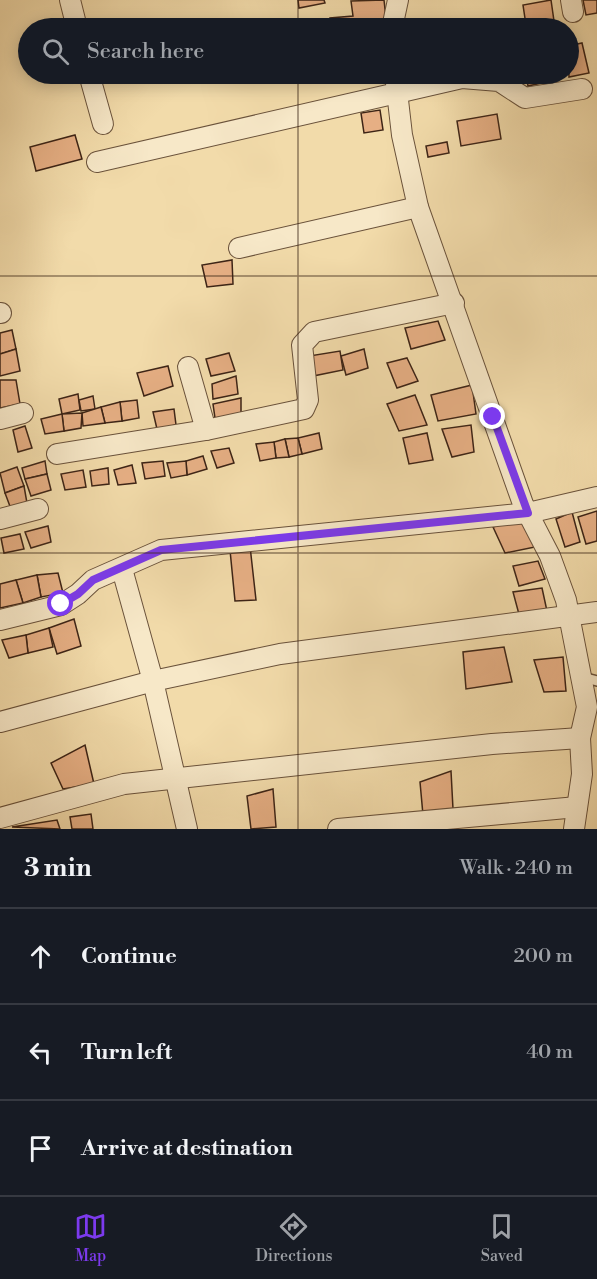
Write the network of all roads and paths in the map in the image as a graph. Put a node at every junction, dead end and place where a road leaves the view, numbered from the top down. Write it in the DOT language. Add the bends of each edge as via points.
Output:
graph roads {
  1 [pos="70,0"];
  2 [pos="398,0"];
  3 [pos="74,18"];
  4 [pos="394,18"];
  5 [pos="92,84"];
  6 [pos="397,84"];
  7 [pos="436,84"];
  8 [pos="504,84"];
  9 [pos="582,89"];
  10 [pos="398,93"];
  11 [pos="103,124"];
  12 [pos="97,162"];
  13 [pos="418,207"];
  14 [pos="239,248"];
  15 [pos="454,303"];
  16 [pos="188,367"];
  17 [pos="23,412"];
  18 [pos="0,419"];
  19 [pos="206,430"];
  20 [pos="57,454"];
  21 [pos="597,497"];
  22 [pos="38,509"];
  23 [pos="528,513"];
  24 [pos="0,519"];
  25 [pos="122,569"];
  26 [pos="597,612"];
  27 [pos="570,617"];
  28 [pos="0,620"];
  29 [pos="590,679"];
  30 [pos="153,681"];
  31 [pos="592,714"];
  32 [pos="0,722"];
  33 [pos="580,738"];
  34 [pos="176,777"];
  35 [pos="577,807"];
  36 [pos="0,818"];
  37 [pos="187,829"];
  38 [pos="338,829"];
  39 [pos="574,829"];
  1 -- 3 [label="street"];
  2 -- 4 [label="street"];
  5 -- 11 [label="street"];
  6 -- 10 [label="street"];
  7 -- 10 [label="street"];
  8 -- 9 [label="street" via="525,98"];
  10 -- 12 [label="street"];
  10 -- 13 [label="street" via="402,135"];
  13 -- 14 [label="street"];
  13 -- 15 [label="street"];
  15 -- 19 [label="street" via="314,332 302,345 308,400 304,409"];
  15 -- 23 [label="street"];
  16 -- 19 [label="street"];
  17 -- 18 [label="street"];
  19 -- 20 [label="street"];
  21 -- 23 [label="street"];
  22 -- 24 [label="street"];
  23 -- 25 [label="street" via="161,550"];
  23 -- 27 [label="street" via="550,556"];
  25 -- 28 [label="street" via="93,580 61,604"];
  25 -- 30 [label="street"];
  26 -- 27 [label="street"];
  27 -- 29 [label="street"];
  27 -- 30 [label="street" via="280,654"];
  29 -- 31 [label="street"];
  30 -- 32 [label="street"];
  30 -- 34 [label="street"];
  31 -- 33 [label="street"];
  33 -- 34 [label="street"];
  33 -- 35 [label="street" via="582,774"];
  34 -- 36 [label="street" via="124,784"];
  34 -- 37 [label="street"];
  35 -- 38 [label="street"];
  35 -- 39 [label="street"];
}
